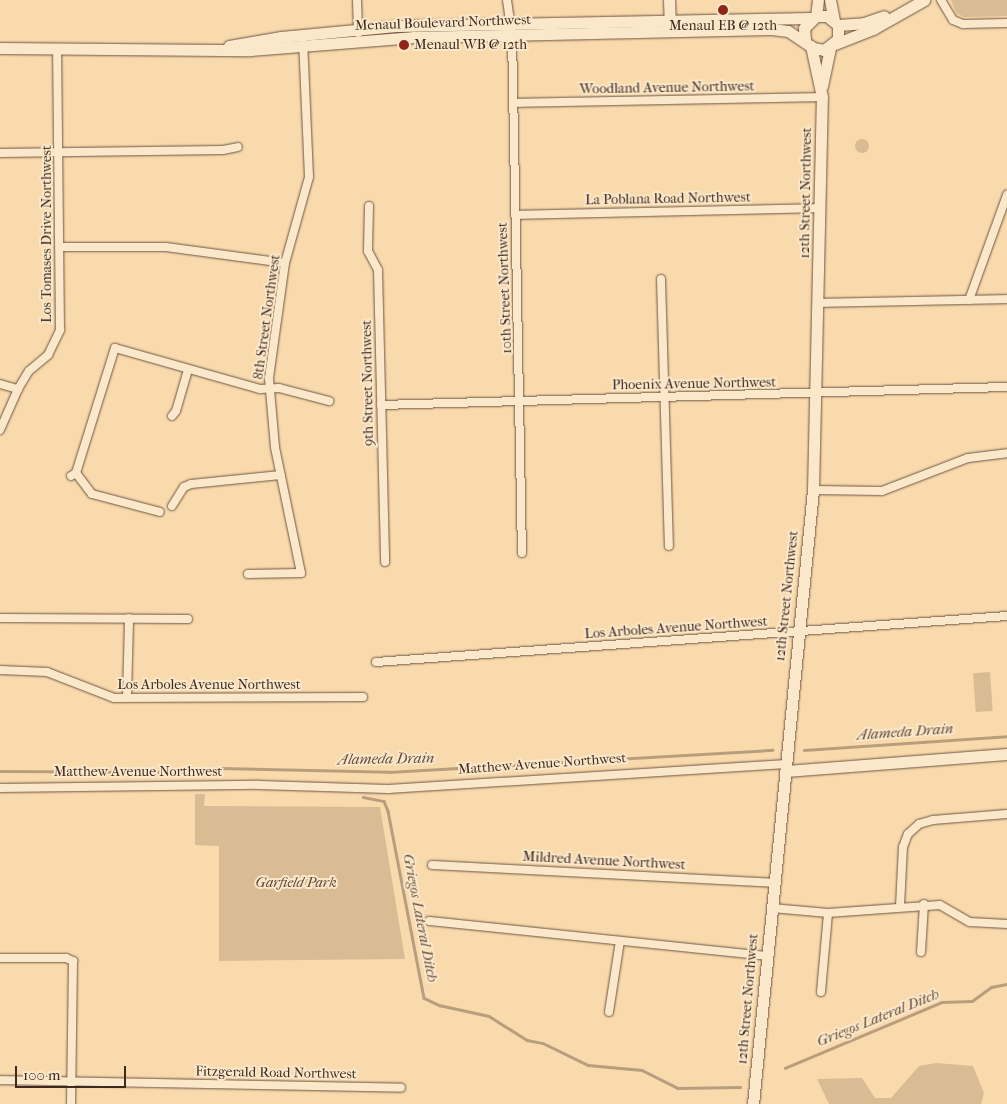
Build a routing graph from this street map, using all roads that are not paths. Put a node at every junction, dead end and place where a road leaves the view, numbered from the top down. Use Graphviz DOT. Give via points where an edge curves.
graph roads {
  1 [pos="357,0"];
  2 [pos="507,0"];
  3 [pos="669,0"];
  4 [pos="818,0"];
  5 [pos="830,0"];
  6 [pos="924,0"];
  7 [pos="941,0"];
  8 [pos="813,17"];
  9 [pos="891,17"];
  10 [pos="508,22"];
  11 [pos="836,23"];
  12 [pos="1007,23"];
  13 [pos="669,24"];
  14 [pos="512,34"];
  15 [pos="358,35"];
  16 [pos="302,40"];
  17 [pos="808,43"];
  18 [pos="832,46"];
  19 [pos="0,48"];
  20 [pos="58,49"];
  21 [pos="821,94"];
  22 [pos="513,103"];
  23 [pos="238,147"];
  24 [pos="59,151"];
  25 [pos="0,153"];
  26 [pos="1007,195"];
  27 [pos="369,206"];
  28 [pos="820,208"];
  29 [pos="515,214"];
  30 [pos="62,247"];
  31 [pos="285,263"];
  32 [pos="661,280"];
  33 [pos="1007,299"];
  34 [pos="969,300"];
  35 [pos="819,303"];
  36 [pos="188,370"];
  37 [pos="0,384"];
  38 [pos="1007,387"];
  39 [pos="18,389"];
  40 [pos="269,389"];
  41 [pos="818,392"];
  42 [pos="665,398"];
  43 [pos="520,400"];
  44 [pos="329,401"];
  45 [pos="381,405"];
  46 [pos="172,416"];
  47 [pos="0,430"];
  48 [pos="1007,453"];
  49 [pos="280,475"];
  50 [pos="813,490"];
  51 [pos="172,506"];
  52 [pos="160,512"];
  53 [pos="669,546"];
  54 [pos="522,553"];
  55 [pos="385,562"];
  56 [pos="248,574"];
  57 [pos="1007,616"];
  58 [pos="0,618"];
  59 [pos="129,618"];
  60 [pos="188,619"];
  61 [pos="799,632"];
  62 [pos="376,662"];
  63 [pos="0,670"];
  64 [pos="127,697"];
  65 [pos="363,697"];
  66 [pos="1007,754"];
  67 [pos="785,767"];
  68 [pos="0,788"];
  69 [pos="1007,814"];
  70 [pos="432,865"];
  71 [pos="774,883"];
  72 [pos="924,904"];
  73 [pos="900,906"];
  74 [pos="772,908"];
  75 [pos="828,913"];
  76 [pos="429,921"];
  77 [pos="1007,924"];
  78 [pos="620,941"];
  79 [pos="921,952"];
  80 [pos="767,956"];
  81 [pos="0,958"];
  82 [pos="821,992"];
  83 [pos="609,1012"];
  84 [pos="0,1080"];
  85 [pos="71,1081"];
  86 [pos="401,1088"];
  87 [pos="71,1104"];
  88 [pos="753,1104"];
  1 -- 15 [label="street"];
  2 -- 10 [label="street, 10th Street Northwest"];
  3 -- 13 [label="main road"];
  4 -- 8 [label="main road"];
  5 -- 11 [label="main road"];
  6 -- 9 [label="main road"];
  7 -- 12 [label="street" via="954,20 963,24"];
  8 -- 11 [label="main road" via="827,16"];
  8 -- 13 [label="main road, Menaul Boulevard Northwest"];
  8 -- 17 [label="main road" via="804,28"];
  9 -- 11 [label="main road" via="882,16 856,25"];
  9 -- 18 [label="main road" via="846,42"];
  10 -- 13 [label="main road, Menaul Boulevard Northwest"];
  10 -- 14 [label="street, 10th Street Northwest"];
  10 -- 15 [label="main road, Menaul Boulevard Northwest"];
  11 -- 18 [label="main road" via="839,34"];
  13 -- 14 [label="main road, Menaul Boulevard Northwest"];
  13 -- 17 [label="main road" via="780,30"];
  14 -- 15 [label="main road, Menaul Boulevard Northwest"];
  14 -- 22 [label="street, 10th Street Northwest"];
  15 -- 16 [label="main road, Menaul Boulevard Northwest"];
  16 -- 20 [label="main road, Menaul Boulevard Northwest" via="250,50"];
  16 -- 31 [label="street, 8th Street Northwest" via="309,177"];
  17 -- 18 [label="main road" via="819,50"];
  17 -- 21 [label="main road, 12th Street Northwest"];
  18 -- 21 [label="main road, 12th Street Northwest"];
  19 -- 20 [label="main road, Menaul Boulevard Northwest"];
  20 -- 24 [label="street, Los Tomases Drive Northwest"];
  21 -- 22 [label="street, Woodland Avenue Northwest"];
  21 -- 28 [label="main road, 12th Street Northwest"];
  22 -- 29 [label="street, 10th Street Northwest"];
  23 -- 24 [label="street" via="223,150"];
  24 -- 25 [label="street"];
  24 -- 30 [label="street, Los Tomases Drive Northwest"];
  26 -- 34 [label="street"];
  27 -- 45 [label="street, 9th Street Northwest" via="368,251 378,270"];
  28 -- 29 [label="street, La Poblana Road Northwest"];
  28 -- 35 [label="main road, 12th Street Northwest"];
  29 -- 43 [label="street, 10th Street Northwest"];
  30 -- 31 [label="street" via="166,247"];
  30 -- 39 [label="street, Los Tomases Drive Northwest" via="60,330 48,355 29,371"];
  31 -- 40 [label="street, 8th Street Northwest"];
  32 -- 42 [label="street"];
  33 -- 34 [label="street"];
  34 -- 35 [label="street"];
  35 -- 41 [label="main road, 12th Street Northwest"];
  36 -- 40 [label="street" via="260,390"];
  36 -- 46 [label="street"];
  36 -- 52 [label="street" via="115,348 73,475 92,494"];
  37 -- 39 [label="street"];
  38 -- 41 [label="street, Phoenix Avenue Northwest"];
  39 -- 47 [label="street, Los Tomases Drive Northwest"];
  40 -- 44 [label="street" via="279,388"];
  40 -- 49 [label="street, 8th Street Northwest"];
  41 -- 42 [label="street, Phoenix Avenue Northwest"];
  41 -- 50 [label="main road, 12th Street Northwest"];
  42 -- 43 [label="street, Phoenix Avenue Northwest"];
  42 -- 53 [label="street"];
  43 -- 45 [label="street, Phoenix Avenue Northwest"];
  43 -- 54 [label="street, 10th Street Northwest"];
  45 -- 55 [label="street, 9th Street Northwest"];
  48 -- 50 [label="street" via="968,458 882,490"];
  49 -- 51 [label="street" via="192,484 184,487"];
  49 -- 56 [label="street, 8th Street Northwest" via="301,573"];
  50 -- 61 [label="main road, 12th Street Northwest"];
  57 -- 61 [label="street, Los Arboles Avenue Northwest"];
  58 -- 59 [label="street"];
  59 -- 60 [label="street"];
  59 -- 64 [label="street"];
  61 -- 62 [label="street, Los Arboles Avenue Northwest"];
  61 -- 67 [label="main road, 12th Street Northwest"];
  63 -- 64 [label="street, Los Arboles Avenue Northwest" via="47,672 99,694"];
  64 -- 65 [label="street, Los Arboles Avenue Northwest"];
  66 -- 67 [label="main road, Matthew Avenue Northwest"];
  67 -- 68 [label="street, Matthew Avenue Northwest" via="388,789 259,785"];
  67 -- 71 [label="main road, 12th Street Northwest"];
  69 -- 73 [label="street" via="919,824 908,834 903,847"];
  70 -- 71 [label="street, Mildred Avenue Northwest"];
  71 -- 74 [label="main road, 12th Street Northwest"];
  72 -- 73 [label="street"];
  72 -- 77 [label="street" via="940,905 982,925"];
  72 -- 79 [label="street"];
  73 -- 75 [label="street"];
  74 -- 75 [label="street"];
  74 -- 80 [label="main road, 12th Street Northwest"];
  75 -- 82 [label="street"];
  76 -- 78 [label="street"];
  78 -- 80 [label="street"];
  78 -- 83 [label="street"];
  80 -- 88 [label="main road, 12th Street Northwest"];
  81 -- 85 [label="street" via="66,958 72,961"];
  84 -- 85 [label="street, Fitzgerald Road Northwest"];
  85 -- 86 [label="street, Fitzgerald Road Northwest"];
  85 -- 87 [label="street"];
}
